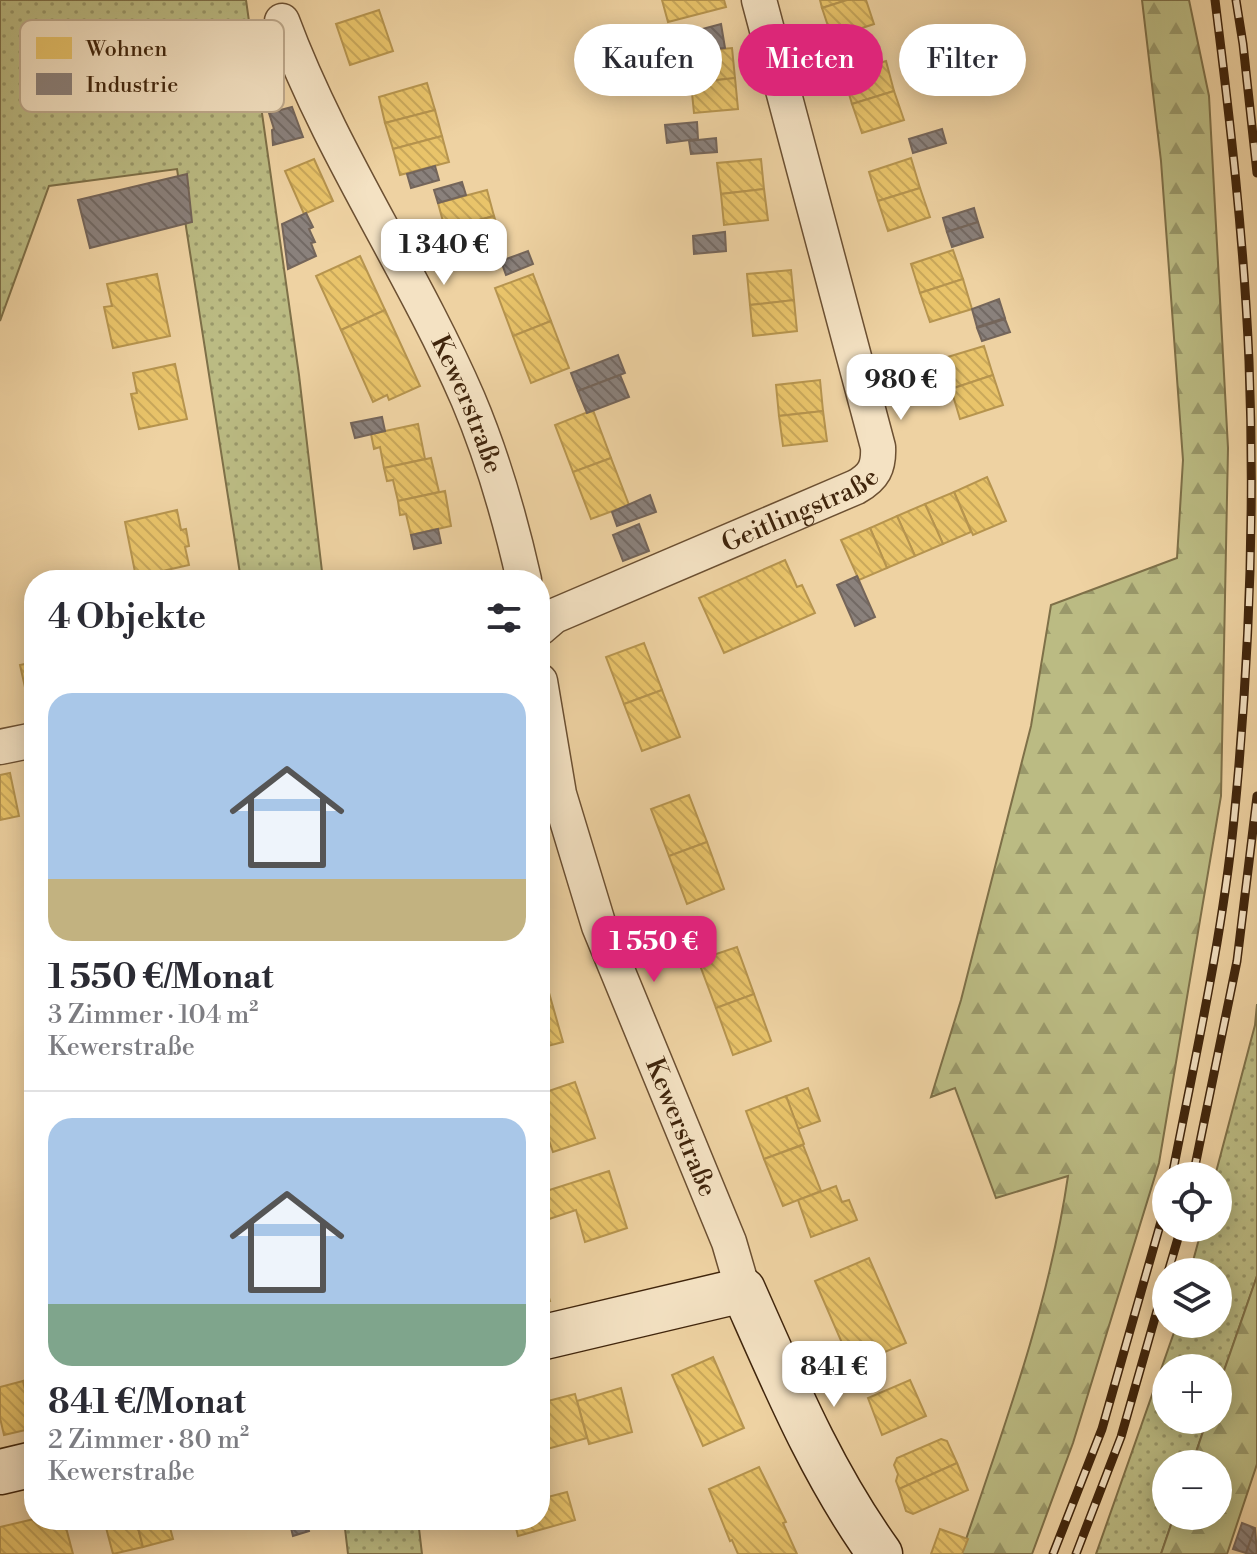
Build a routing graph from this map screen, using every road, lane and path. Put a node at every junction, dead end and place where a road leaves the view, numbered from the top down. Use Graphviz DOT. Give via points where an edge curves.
graph roads {
  1 [pos="759,0"];
  2 [pos="284,26"];
  3 [pos="521,570"];
  4 [pos="550,619"];
  5 [pos="550,740"];
  6 [pos="24,742"];
  7 [pos="0,747"];
  8 [pos="743,1290"];
  9 [pos="550,1336"];
  10 [pos="24,1466"];
  11 [pos="0,1472"];
  12 [pos="880,1554"];
  1 -- 4 [label="street, Geitlingstraße" via="879,462 866,482"];
  2 -- 3 [label="street, Kewerstraße" via="330,130 467,397 500,486"];
  5 -- 8 [label="street, Kewerstraße" via="559,794 599,926 729,1242"];
  6 -- 7 [label="street"];
  8 -- 9 [label="street"];
  8 -- 12 [label="street, Kewerstraße" via="836,1490"];
  10 -- 11 [label="street"];
}
